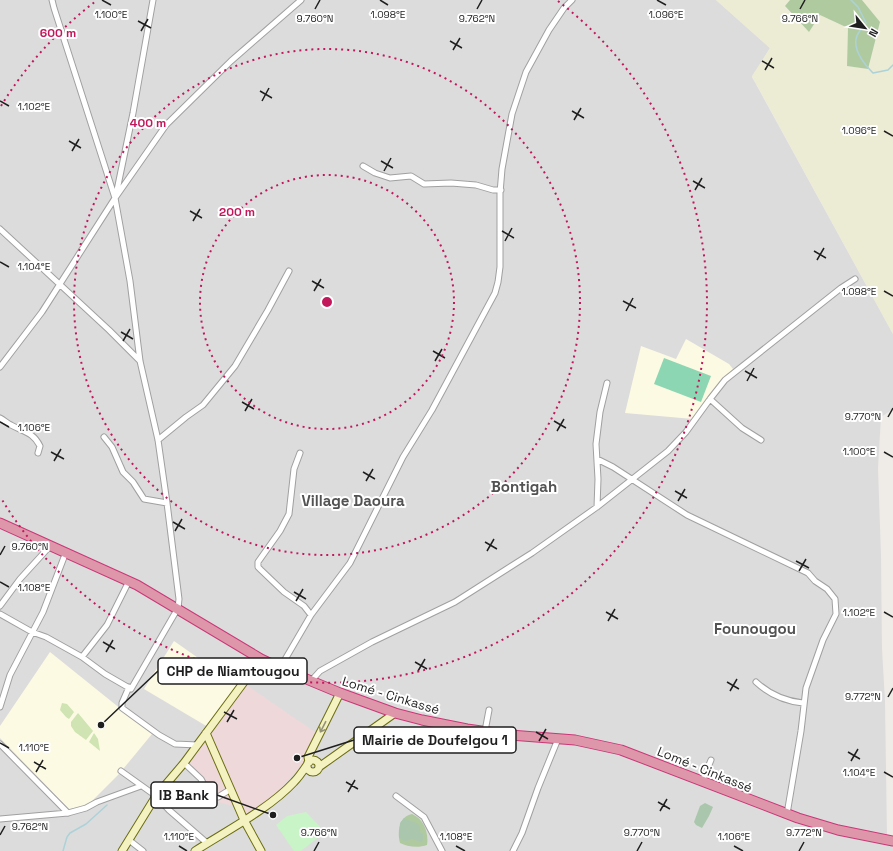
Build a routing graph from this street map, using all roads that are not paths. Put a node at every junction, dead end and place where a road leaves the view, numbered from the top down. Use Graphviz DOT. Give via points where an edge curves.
graph roads {
  1 [pos="52,0"];
  2 [pos="153,0"];
  3 [pos="301,0"];
  4 [pos="572,0"];
  5 [pos="363,166"];
  6 [pos="500,190"];
  7 [pos="115,198"];
  8 [pos="0,229"];
  9 [pos="289,271"];
  10 [pos="855,279"];
  11 [pos="60,283"];
  12 [pos="140,360"];
  13 [pos="0,368"];
  14 [pos="607,383"];
  15 [pos="710,399"];
  16 [pos="0,418"];
  17 [pos="104,437"];
  18 [pos="158,440"];
  19 [pos="761,440"];
  20 [pos="300,453"];
  21 [pos="38,454"];
  22 [pos="597,459"];
  23 [pos="631,479"];
  24 [pos="167,503"];
  25 [pos="597,507"];
  26 [pos="0,523"];
  27 [pos="51,545"];
  28 [pos="66,552"];
  29 [pos="129,581"];
  30 [pos="0,606"];
  31 [pos="178,608"];
  32 [pos="0,614"];
  33 [pos="311,615"];
  34 [pos="32,632"];
  35 [pos="82,657"];
  36 [pos="261,658"];
  37 [pos="280,668"];
  38 [pos="311,681"];
  39 [pos="756,682"];
  40 [pos="129,687"];
  41 [pos="340,693"];
  42 [pos="803,703"];
  43 [pos="0,707"];
  44 [pos="489,710"];
  45 [pos="395,713"];
  46 [pos="485,731"];
  47 [pos="206,733"];
  48 [pos="558,739"];
  49 [pos="0,744"];
  50 [pos="198,745"];
  51 [pos="711,760"];
  52 [pos="184,763"];
  53 [pos="308,764"];
  54 [pos="319,767"];
  55 [pos="122,771"];
  56 [pos="312,772"];
  57 [pos="294,782"];
  58 [pos="702,782"];
  59 [pos="141,786"];
  60 [pos="231,789"];
  61 [pos="156,796"];
  62 [pos="396,796"];
  63 [pos="68,812"];
  64 [pos="788,814"];
  65 [pos="0,819"];
  66 [pos="244,820"];
  67 [pos="129,840"];
  68 [pos="893,840"];
  69 [pos="207,843"];
  70 [pos="122,851"];
  71 [pos="143,851"];
  72 [pos="195,851"];
  73 [pos="261,851"];
  74 [pos="442,851"];
  75 [pos="513,851"];
  1 -- 7 [label="street"];
  2 -- 7 [label="street"];
  3 -- 7 [label="street" via="231,61 166,125"];
  4 -- 6 [label="street" via="550,30 522,82 512,114"];
  5 -- 6 [label="street" via="390,178 411,176 424,184 451,183"];
  6 -- 33 [label="street" via="500,266 495,293 432,410 402,456 350,563"];
  7 -- 11 [label="street"];
  7 -- 12 [label="street" via="130,281"];
  8 -- 11 [label="street"];
  9 -- 18 [label="street" via="235,366 203,406"];
  10 -- 15 [label="street" via="740,367 725,380"];
  11 -- 12 [label="street"];
  11 -- 13 [label="street" via="42,312"];
  12 -- 18 [label="street"];
  14 -- 22 [label="street" via="597,430"];
  15 -- 19 [label="street" via="742,428"];
  15 -- 23 [label="street" via="686,432 668,451"];
  16 -- 21 [label="street" via="36,438 40,446"];
  17 -- 24 [label="street" via="112,447 123,472 144,499"];
  18 -- 24 [label="street"];
  20 -- 33 [label="street" via="294,469 289,514 258,562 258,567"];
  22 -- 23 [label="street"];
  22 -- 25 [label="street"];
  23 -- 25 [label="street"];
  23 -- 42 [label="street" via="687,515 808,573 835,599 836,614 823,640"];
  24 -- 31 [label="street"];
  25 -- 38 [label="street" via="538,549 455,602 365,646 320,671"];
  26 -- 27 [label="highway, Lomé - Cinkassé"];
  27 -- 28 [label="highway, Lomé - Cinkassé"];
  27 -- 30 [label="street" via="20,578"];
  28 -- 29 [label="highway, Lomé - Cinkassé"];
  28 -- 34 [label="street" via="43,612"];
  29 -- 31 [label="highway, Lomé - Cinkassé"];
  29 -- 35 [label="street" via="107,626"];
  31 -- 36 [label="highway, Lomé - Cinkassé"];
  31 -- 40 [label="street" via="131,689"];
  32 -- 34 [label="street"];
  33 -- 37 [label="street"];
  34 -- 35 [label="street" via="46,636"];
  34 -- 43 [label="street" via="10,675"];
  35 -- 40 [label="street"];
  36 -- 37 [label="highway, Lomé - Cinkassé"];
  36 -- 47 [label="main road"];
  37 -- 38 [label="highway, Lomé - Cinkassé"];
  38 -- 41 [label="highway, Lomé - Cinkassé"];
  39 -- 42 [label="street" via="778,697"];
  40 -- 50 [label="street" via="122,708 175,744"];
  41 -- 45 [label="highway, Lomé - Cinkassé"];
  41 -- 53 [label="main road, one-way" via="308,757"];
  42 -- 64 [label="street"];
  44 -- 46 [label="street"];
  45 -- 46 [label="highway, Lomé - Cinkassé"];
  45 -- 54 [label="main road"];
  46 -- 48 [label="highway, Lomé - Cinkassé"];
  47 -- 50 [label="main road"];
  47 -- 60 [label="main road"];
  48 -- 58 [label="highway, Lomé - Cinkassé" via="621,750"];
  48 -- 75 [label="street"];
  49 -- 63 [label="street"];
  50 -- 52 [label="main road"];
  51 -- 58 [label="street"];
  52 -- 60 [label="street" via="201,779 210,796 218,797"];
  52 -- 61 [label="main road"];
  53 -- 54 [label="main road" via="316,761"];
  53 -- 56 [label="main road" via="308,770"];
  53 -- 57 [label="main road"];
  54 -- 56 [label="main road" via="317,771"];
  55 -- 59 [label="street"];
  56 -- 57 [label="main road"];
  57 -- 66 [label="main road" via="279,796"];
  58 -- 64 [label="highway, Lomé - Cinkassé"];
  59 -- 61 [label="street"];
  59 -- 63 [label="street" via="86,808"];
  60 -- 66 [label="main road"];
  61 -- 67 [label="main road"];
  61 -- 69 [label="street"];
  62 -- 74 [label="street" via="424,817"];
  63 -- 65 [label="street"];
  64 -- 68 [label="highway, Lomé - Cinkassé" via="838,830"];
  66 -- 69 [label="main road"];
  66 -- 73 [label="main road"];
  67 -- 70 [label="main road"];
  67 -- 71 [label="street"];
  69 -- 72 [label="main road"];
}
